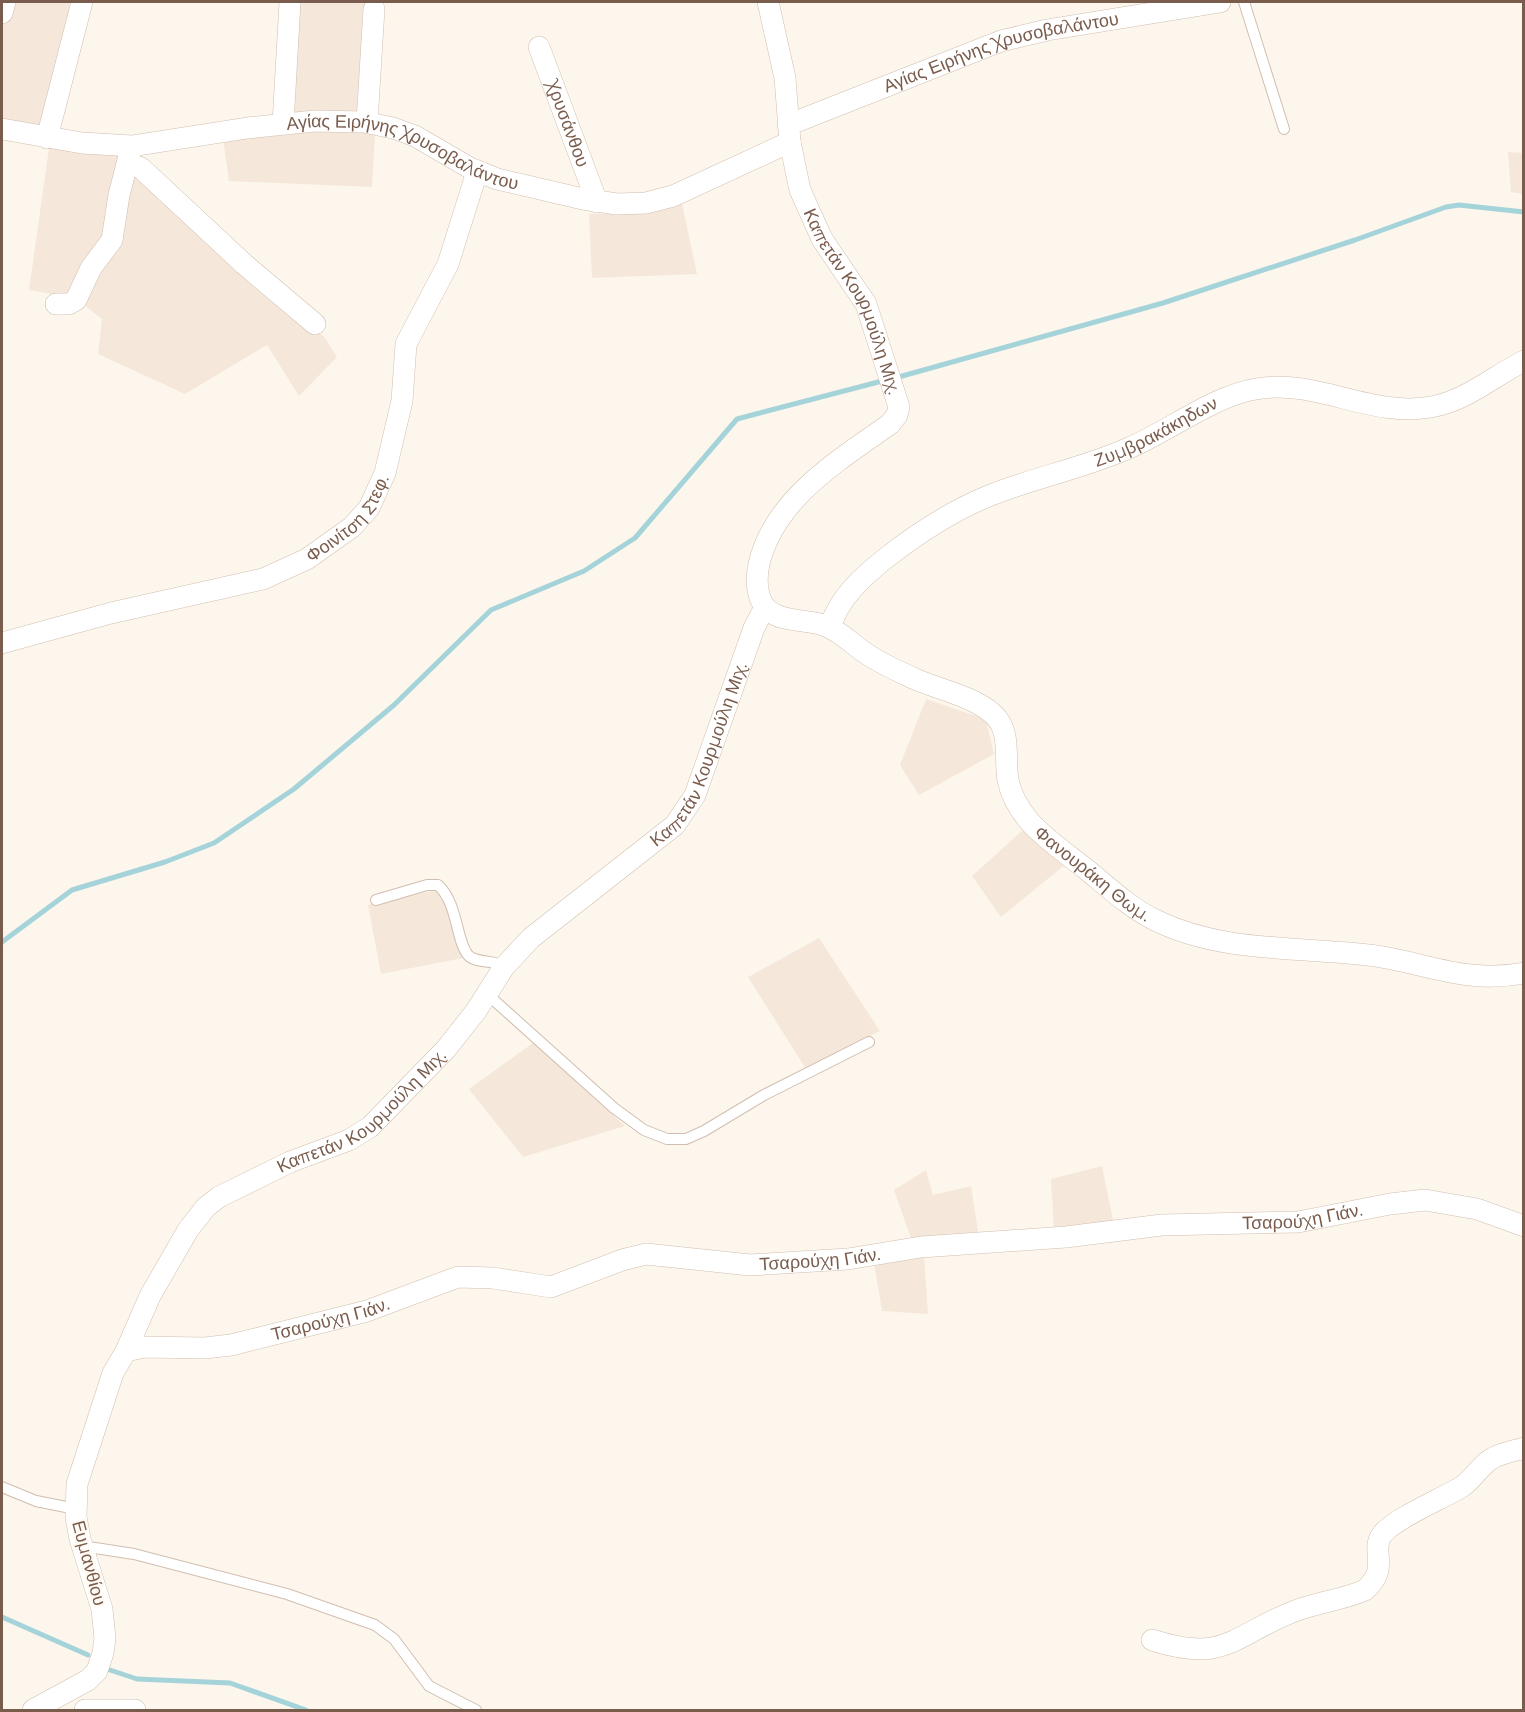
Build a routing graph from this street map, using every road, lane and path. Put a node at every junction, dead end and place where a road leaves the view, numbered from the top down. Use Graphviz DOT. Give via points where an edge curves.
graph roads {
  1 [pos="82,2"];
  2 [pos="290,2"];
  3 [pos="768,2"];
  4 [pos="1220,2"];
  5 [pos="1244,2"];
  6 [pos="374,9"];
  7 [pos="539,47"];
  8 [pos="367,122"];
  9 [pos="283,124"];
  10 [pos="2,129"];
  11 [pos="1284,129"];
  12 [pos="789,133"];
  13 [pos="47,138"];
  14 [pos="130,154"];
  15 [pos="477,172"];
  16 [pos="597,202"];
  17 [pos="56,304"];
  18 [pos="315,324"];
  19 [pos="1524,361"];
  20 [pos="765,607"];
  21 [pos="830,627"];
  22 [pos="2,643"];
  23 [pos="376,900"];
  24 [pos="504,967"];
  25 [pos="1524,973"];
  26 [pos="487,994"];
  27 [pos="869,1042"];
  28 [pos="1524,1226"];
  29 [pos="126,1351"];
  30 [pos="1524,1448"];
  31 [pos="2,1487"];
  32 [pos="76,1509"];
  33 [pos="81,1546"];
  34 [pos="1152,1640"];
  35 [pos="33,1710"];
  36 [pos="85,1710"];
  37 [pos="135,1710"];
  38 [pos="476,1710"];
  1 -- 13 [label="street"];
  2 -- 9 [label="street"];
  3 -- 12 [label="street, Καπετάν Κουρμούλη Μιχ." via="785,78"];
  4 -- 12 [label="street, Αγίας Ειρήνης Χρυσοβαλάντου" via="1001,40"];
  5 -- 11 [label="lane"];
  6 -- 8 [label="street"];
  7 -- 16 [label="street, Χρυσάνθου"];
  8 -- 9 [label="street, Αγίας Ειρήνης Χρυσοβαλάντου"];
  8 -- 15 [label="street, Αγίας Ειρήνης Χρυσοβαλάντου" via="415,136"];
  9 -- 14 [label="street, Αγίας Ειρήνης Χρυσοβαλάντου" via="219,131"];
  10 -- 13 [label="street, Αγίας Ειρήνης Χρυσοβαλάντου"];
  12 -- 16 [label="street, Αγίας Ειρήνης Χρυσοβαλάντου" via="664,199 637,204"];
  12 -- 20 [label="street, Καπετάν Κουρμούλη Μιχ." via="800,190 826,248 862,298 898,409 893,421 828,468 799,495 775,525 764,546 758,574 758,590"];
  13 -- 14 [label="street, Αγίας Ειρήνης Χρυσοβαλάντου"];
  14 -- 17 [label="street" via="112,240 91,268 75,300"];
  14 -- 18 [label="street" via="236,257"];
  15 -- 16 [label="street, Αγίας Ειρήνης Χρυσοβαλάντου"];
  15 -- 22 [label="street, Φοινίτση Στεφ." via="448,264 409,337 392,451 376,496 358,521 307,559 263,579 111,613"];
  19 -- 21 [label="street, Ζυμβρακάκηδων" via="1461,398 1421,409 1374,405 1281,387 1242,392 1130,448 996,493 947,517 868,572 841,603"];
  20 -- 21 [label="street, Φανουράκη Θωμ." via="783,617"];
  20 -- 24 [label="street, Καπετάν Κουρμούλη Μιχ." via="694,795 681,817 655,842 531,938"];
  21 -- 25 [label="street, Φανουράκη Θωμ." via="872,658 972,701 994,715 1005,736 1011,790 1023,813 1039,831 1109,888 1156,921 1236,944 1373,956 1473,977"];
  23 -- 24 [label="lane" via="438,885 457,921 467,953"];
  24 -- 26 [label="street, Καπετάν Κουρμούλη Μιχ."];
  26 -- 27 [label="lane" via="614,1108 644,1130 667,1138 686,1139 704,1131 764,1095"];
  26 -- 29 [label="street, Καπετάν Κουρμούλη Μιχ." via="446,1049 370,1127 350,1140 290,1162 206,1207 155,1288"];
  28 -- 29 [label="street, Τσαρούχη Γιάν." via="1477,1209 1425,1200 1298,1222 1162,1225 1075,1237 921,1247 848,1259 750,1265 646,1254 551,1287 458,1277 367,1311 231,1345 136,1347"];
  29 -- 32 [label="street, Ευμανθίου" via="113,1373 87,1446 77,1484"];
  30 -- 34 [label="street" via="1492,1458 1470,1481 1381,1536 1379,1571 1365,1590 1292,1612 1220,1648 1189,1648"];
  31 -- 32 [label="lane" via="36,1501"];
  32 -- 33 [label="street, Ευμανθίου"];
  33 -- 35 [label="street, Ευμανθίου" via="102,1609 103,1653 97,1671 88,1680"];
  33 -- 38 [label="lane" via="134,1554 287,1594 375,1625 394,1640 429,1686"];
  36 -- 37 [label="street"];
}
